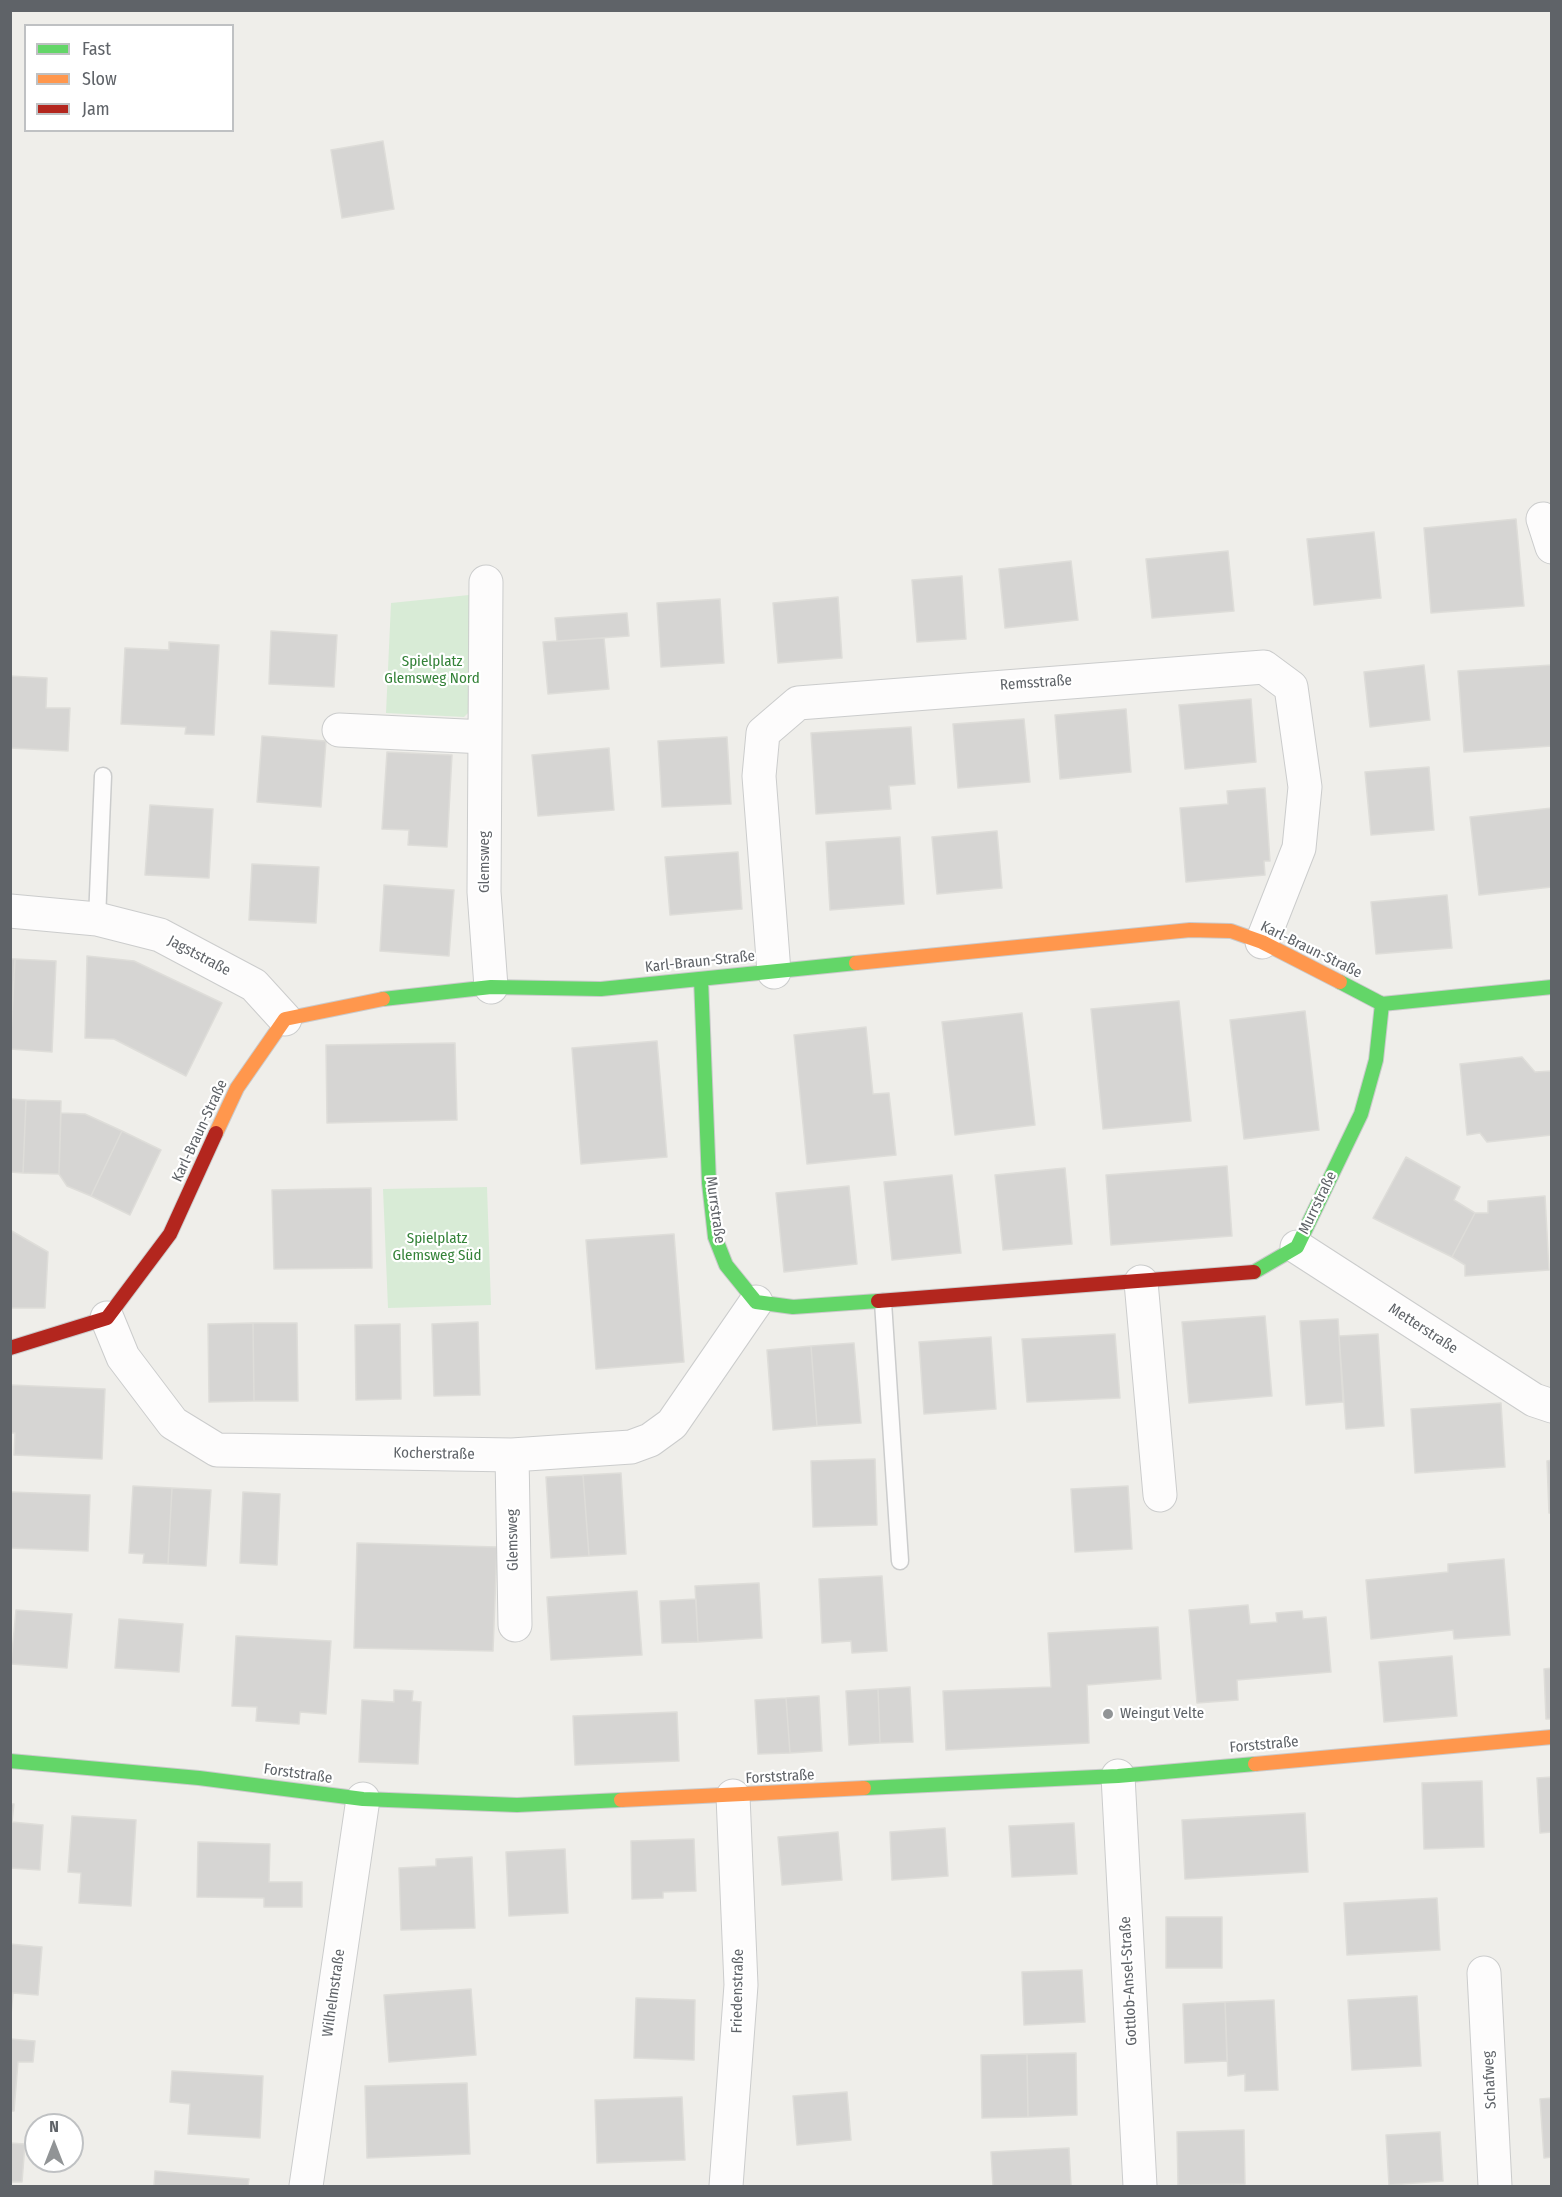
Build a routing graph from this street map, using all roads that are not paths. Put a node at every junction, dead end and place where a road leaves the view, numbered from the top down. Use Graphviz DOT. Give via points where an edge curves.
graph roads {
  1 [pos="486,582"];
  2 [pos="339,730"];
  3 [pos="485,737"];
  4 [pos="103,776"];
  5 [pos="10,910"];
  6 [pos="97,919"];
  7 [pos="1262,942"];
  8 [pos="774,972"];
  9 [pos="701,979"];
  10 [pos="491,987"];
  11 [pos="1551,987"];
  12 [pos="1382,1004"];
  13 [pos="285,1019"];
  14 [pos="1297,1248"];
  15 [pos="1141,1282"];
  16 [pos="756,1302"];
  17 [pos="883,1302"];
  18 [pos="107,1318"];
  19 [pos="10,1348"];
  20 [pos="1551,1406"];
  21 [pos="512,1455"];
  22 [pos="1160,1495"];
  23 [pos="900,1561"];
  24 [pos="515,1625"];
  25 [pos="1551,1737"];
  26 [pos="10,1761"];
  27 [pos="1118,1776"];
  28 [pos="733,1796"];
  29 [pos="363,1799"];
  30 [pos="1484,1973"];
  31 [pos="306,2187"];
  32 [pos="726,2187"];
  33 [pos="1140,2187"];
  34 [pos="1495,2187"];
  1 -- 3 [label="street, Glemsweg"];
  2 -- 3 [label="street"];
  3 -- 10 [label="street, Glemsweg" via="484,892"];
  4 -- 6 [label="lane"];
  5 -- 6 [label="street, Jagststraße"];
  6 -- 13 [label="street, Jagststraße" via="160,935 254,985"];
  7 -- 8 [label="street, Karl-Braun-Straße" via="1231,931 1190,930"];
  7 -- 8 [label="street, Remsstraße" via="1299,848 1305,787 1291,687 1264,667 798,703 763,732 759,776"];
  7 -- 12 [label="street, Karl-Braun-Straße"];
  8 -- 9 [label="street, Karl-Braun-Straße"];
  9 -- 10 [label="street, Karl-Braun-Straße" via="602,989"];
  9 -- 16 [label="street, Murrstraße" via="709,1184 716,1237 726,1265"];
  10 -- 13 [label="street, Karl-Braun-Straße" via="364,1001"];
  11 -- 12 [label="street"];
  12 -- 14 [label="street, Murrstraße" via="1376,1060 1361,1114"];
  13 -- 18 [label="street, Karl-Braun-Straße" via="237,1088 170,1234"];
  14 -- 15 [label="street, Murrstraße" via="1254,1272"];
  14 -- 20 [label="street, Metterstraße" via="1534,1400"];
  15 -- 17 [label="street, Murrstraße"];
  15 -- 22 [label="street"];
  16 -- 17 [label="street, Murrstraße" via="793,1307"];
  16 -- 21 [label="street, Kocherstraße" via="672,1424 650,1440 631,1447"];
  17 -- 23 [label="lane"];
  18 -- 19 [label="street"];
  18 -- 21 [label="street, Kocherstraße" via="123,1357 173,1423 217,1450"];
  21 -- 24 [label="street, Glemsweg"];
  25 -- 27 [label="street, Forststraße"];
  26 -- 29 [label="street, Forststraße" via="199,1778"];
  27 -- 28 [label="street, Forststraße"];
  27 -- 33 [label="street, Gottlob-Ansel-Straße"];
  28 -- 29 [label="street, Forststraße" via="517,1805"];
  28 -- 32 [label="street, Friedenstraße" via="741,1985"];
  29 -- 31 [label="street, Wilhelmstraße"];
  30 -- 34 [label="street, Schafweg"];
}
